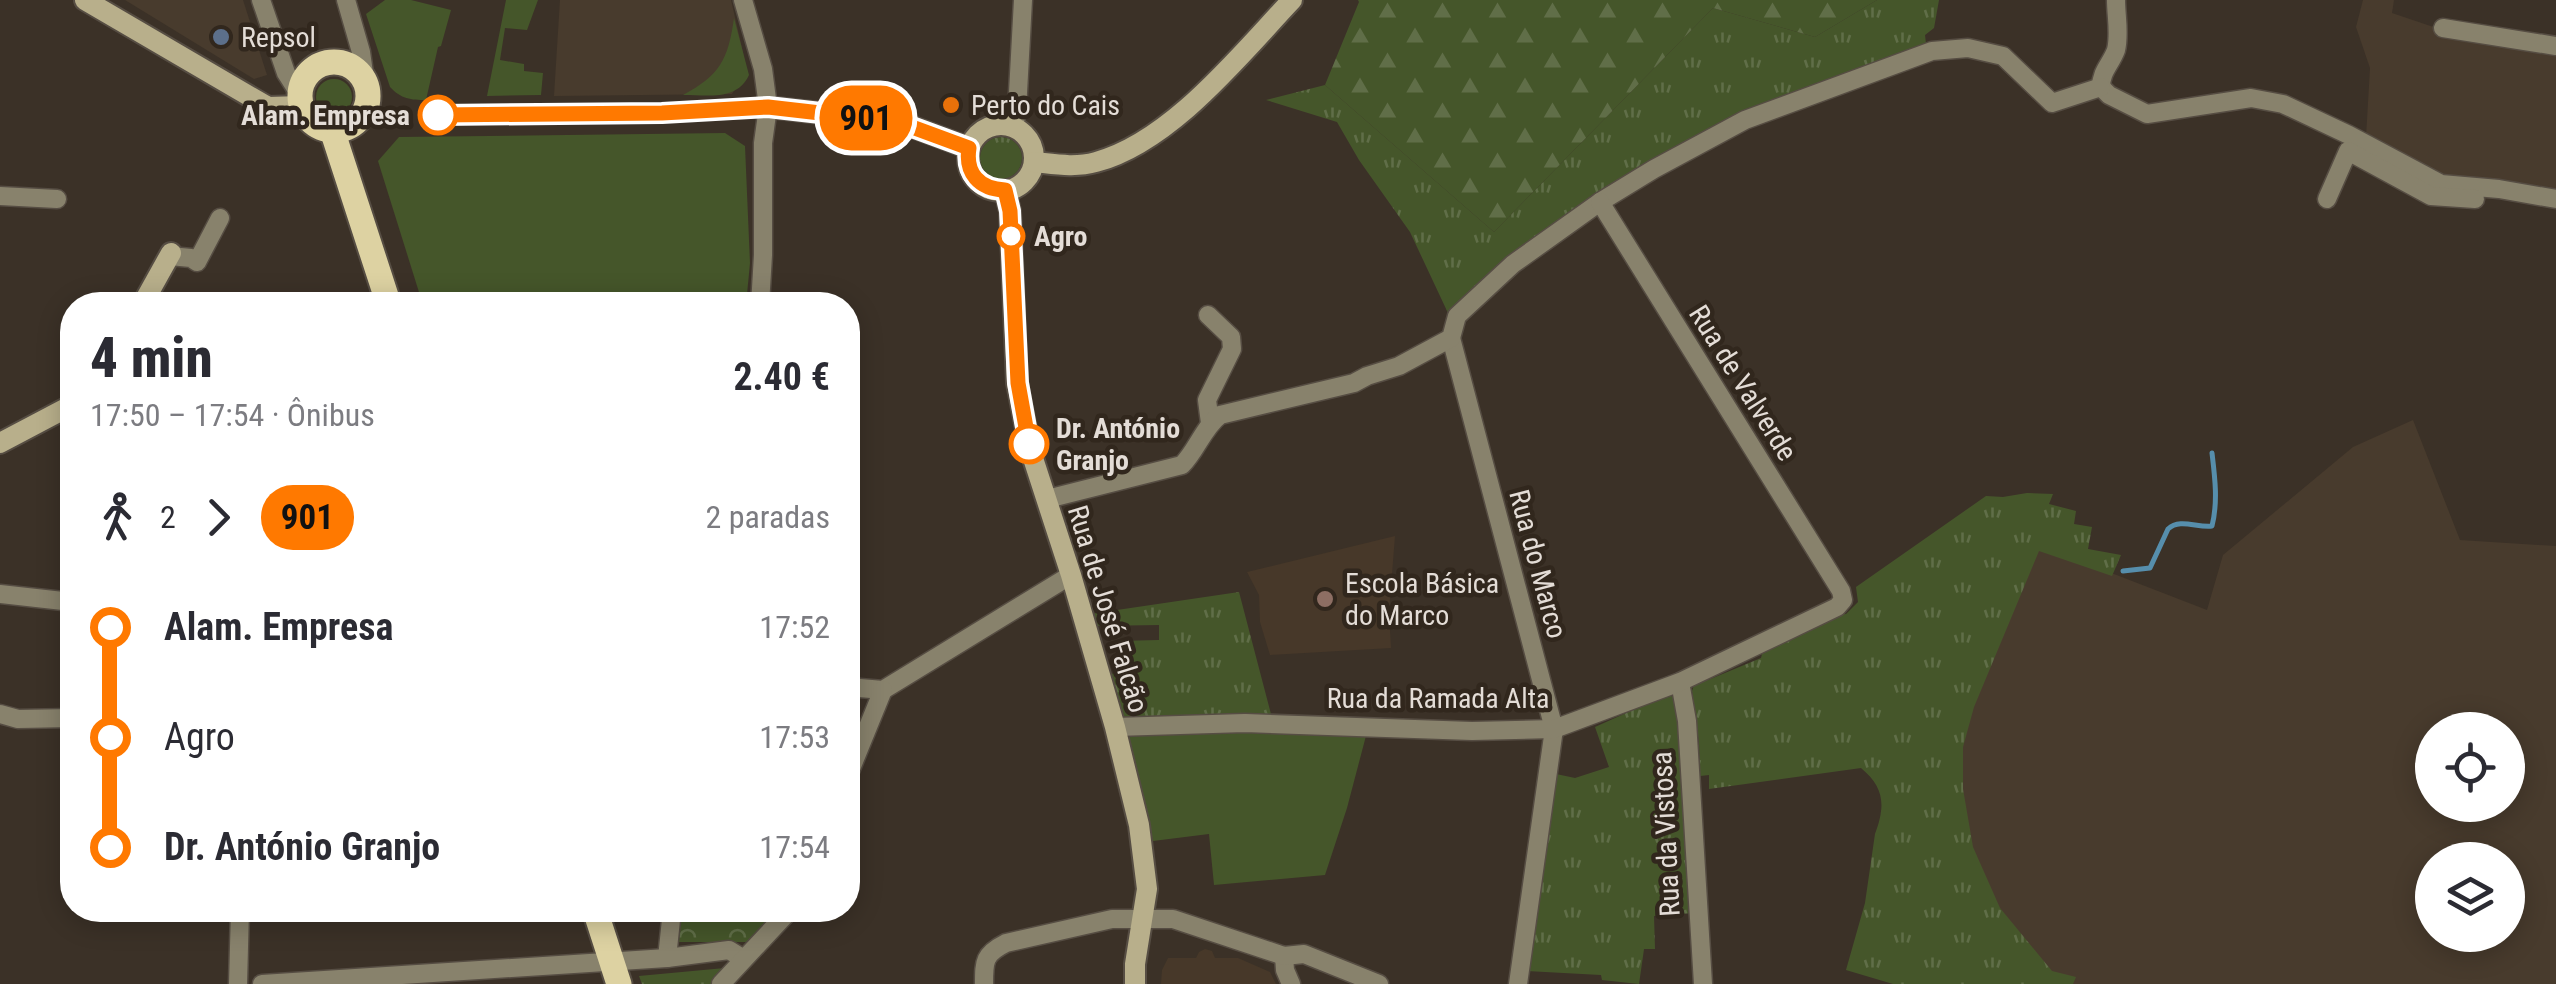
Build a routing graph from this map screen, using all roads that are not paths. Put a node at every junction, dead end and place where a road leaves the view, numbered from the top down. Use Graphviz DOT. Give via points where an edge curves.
graph roads {
  1 [pos="85,0"];
  2 [pos="261,0"];
  3 [pos="346,0"];
  4 [pos="743,0"];
  5 [pos="1024,0"];
  6 [pos="1292,0"];
  7 [pos="2116,0"];
  8 [pos="2443,28"];
  9 [pos="2556,46"];
  10 [pos="365,80"];
  11 [pos="2101,87"];
  12 [pos="300,101"];
  13 [pos="768,107"];
  14 [pos="1014,127"];
  15 [pos="332,130"];
  16 [pos="969,148"];
  17 [pos="1034,162"];
  18 [pos="1005,190"];
  19 [pos="2499,190"];
  20 [pos="0,196"];
  21 [pos="57,199"];
  22 [pos="2326,199"];
  23 [pos="2556,199"];
  24 [pos="1600,202"];
  25 [pos="220,218"];
  26 [pos="170,255"];
  27 [pos="149,292"];
  28 [pos="385,292"];
  29 [pos="761,292"];
  30 [pos="1208,316"];
  31 [pos="1451,338"];
  32 [pos="60,411"];
  33 [pos="1210,422"];
  34 [pos="0,443"];
  35 [pos="1047,499"];
  36 [pos="1071,575"];
  37 [pos="1841,591"];
  38 [pos="0,594"];
  39 [pos="60,601"];
  40 [pos="1680,682"];
  41 [pos="860,688"];
  42 [pos="880,690"];
  43 [pos="0,714"];
  44 [pos="60,718"];
  45 [pos="1116,727"];
  46 [pos="1554,729"];
  47 [pos="860,744"];
  48 [pos="1144,918"];
  49 [pos="240,922"];
  50 [pos="599,922"];
  51 [pos="671,922"];
  52 [pos="778,922"];
  53 [pos="1284,956"];
  54 [pos="667,958"];
  55 [pos="742,958"];
  56 [pos="615,972"];
  57 [pos="238,984"];
  58 [pos="262,984"];
  59 [pos="720,984"];
  60 [pos="984,984"];
  61 [pos="1135,984"];
  62 [pos="1291,984"];
  63 [pos="1379,984"];
  64 [pos="1518,984"];
  65 [pos="1703,984"];
  1 -- 12 [label="street" via="268,108"];
  2 -- 12 [label="street"];
  3 -- 10 [label="street"];
  4 -- 13 [label="street"];
  5 -- 14 [label="street"];
  6 -- 17 [label="street" via="1213,84 1142,140 1076,166"];
  7 -- 11 [label="street" via="2118,37"];
  8 -- 9 [label="street"];
  10 -- 12 [label="main road" via="351,66 330,62 306,76"];
  10 -- 15 [label="main road" via="368,101 360,120"];
  11 -- 19 [label="street" via="2147,114 2251,98 2282,104 2441,184"];
  11 -- 24 [label="street" via="2052,103 2003,56 1968,48 1932,51 1745,120"];
  12 -- 15 [label="main road" via="313,123"];
  13 -- 16 [label="street" via="912,127"];
  13 -- 29 [label="street"];
  14 -- 16 [label="street" via="982,130"];
  14 -- 17 [label="street" via="1030,142"];
  15 -- 28 [label="main road"];
  16 -- 18 [label="street" via="975,179"];
  17 -- 18 [label="street" via="1024,181"];
  18 -- 35 [label="street, Rua de José Falcão" via="1018,383"];
  19 -- 22 [label="street" via="2491,201 2431,196 2348,151"];
  19 -- 23 [label="street"];
  20 -- 21 [label="street"];
  24 -- 31 [label="street" via="1513,264 1457,316"];
  24 -- 37 [label="street, Rua de Valverde"];
  25 -- 26 [label="street" via="197,262"];
  26 -- 27 [label="street"];
  30 -- 33 [label="street" via="1232,337 1207,400"];
  31 -- 33 [label="street" via="1354,383"];
  31 -- 46 [label="street, Rua do Marco"];
  32 -- 34 [label="street"];
  33 -- 35 [label="street" via="1182,466"];
  35 -- 36 [label="street, Rua de José Falcão"];
  36 -- 42 [label="street"];
  36 -- 45 [label="street, Rua de José Falcão"];
  37 -- 40 [label="street, Rua da Ramada Alta" via="1837,606"];
  38 -- 39 [label="street"];
  40 -- 46 [label="street, Rua da Ramada Alta"];
  40 -- 65 [label="street, Rua da Vistosa"];
  41 -- 42 [label="street"];
  42 -- 47 [label="street"];
  43 -- 44 [label="street"];
  45 -- 46 [label="street, Rua da Ramada Alta"];
  45 -- 48 [label="street, Rua de José Falcão" via="1139,826"];
  46 -- 64 [label="street, Rua do Marco"];
  48 -- 53 [label="street" via="1173,918"];
  48 -- 60 [label="street" via="1006,942 984,963"];
  48 -- 61 [label="street, Rua de José Falcão"];
  49 -- 57 [label="street"];
  50 -- 56 [label="main road"];
  51 -- 54 [label="street"];
  52 -- 55 [label="street"];
  53 -- 62 [label="street"];
  53 -- 63 [label="street" via="1304,954"];
  54 -- 55 [label="street" via="729,950"];
  54 -- 56 [label="street"];
  55 -- 59 [label="street"];
  56 -- 58 [label="street"];
}
